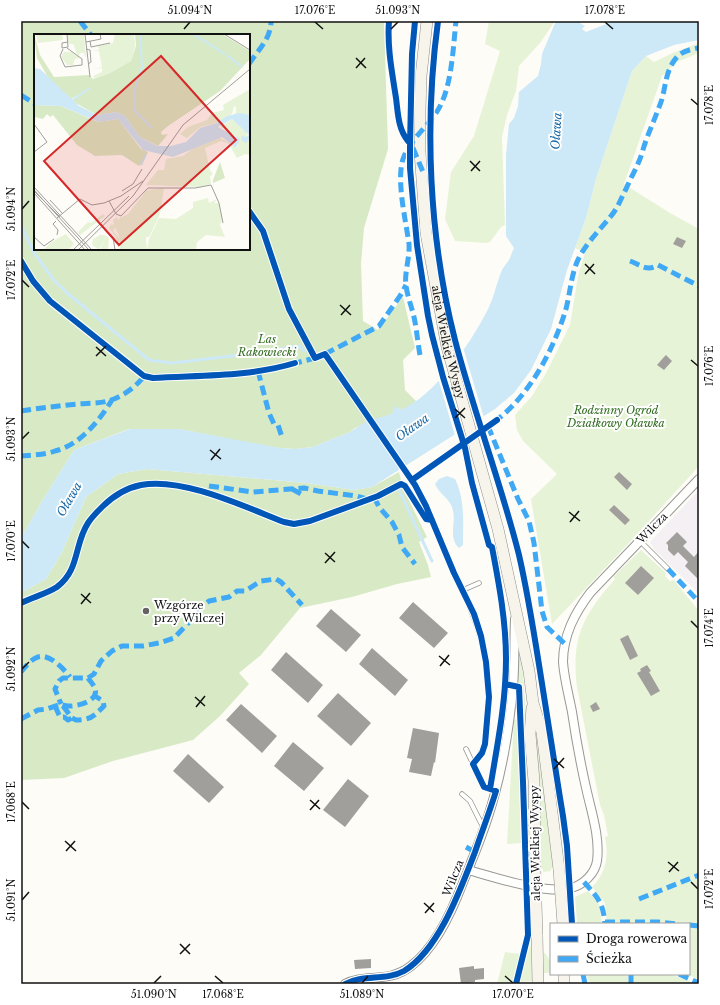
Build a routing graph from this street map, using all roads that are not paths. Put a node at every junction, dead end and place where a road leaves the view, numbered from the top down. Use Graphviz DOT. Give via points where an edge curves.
graph roads {
  1 [pos="427,21"];
  2 [pos="699,479"];
  3 [pos="640,541"];
  4 [pos="668,569"];
  5 [pos="454,573"];
  6 [pos="479,582"];
  7 [pos="463,590"];
  8 [pos="515,609"];
  9 [pos="533,703"];
  10 [pos="466,749"];
  11 [pos="473,764"];
  12 [pos="496,791"];
  13 [pos="462,794"];
  14 [pos="485,826"];
  15 [pos="468,870"];
  16 [pos="563,923"];
  17 [pos="345,984"];
  18 [pos="538,984"];
  1 -- 8 [label="main road, aleja Wielkiej Wyspy" via="422,76 420,152 426,233 446,347 498,529"];
  2 -- 3 [label="street, Wilcza"];
  3 -- 4 [label="lane"];
  3 -- 15 [label="street, Wilcza" via="590,593 570,624 565,644 563,661 596,836 597,862 594,870 578,886 558,890"];
  5 -- 7 [label="lane"];
  6 -- 7 [label="lane"];
  7 -- 11 [label="lane" via="481,636 489,697 486,744"];
  8 -- 9 [label="main road, aleja Wielkiej Wyspy" via="529,671"];
  8 -- 12 [label="street, Wilcza" via="513,685"];
  9 -- 16 [label="main road, aleja Wielkiej Wyspy, bridge" via="542,732"];
  9 -- 18 [label="main road, aleja Wielkiej Wyspy, bridge" via="530,734 534,781"];
  10 -- 11 [label="lane"];
  11 -- 12 [label="lane" via="484,787"];
  12 -- 14 [label="street, Wilcza"];
  13 -- 14 [label="lane" via="470,801"];
  14 -- 15 [label="street, Wilcza"];
  15 -- 17 [label="street, Wilcza" via="437,936 413,964 392,976 355,980"];
}
